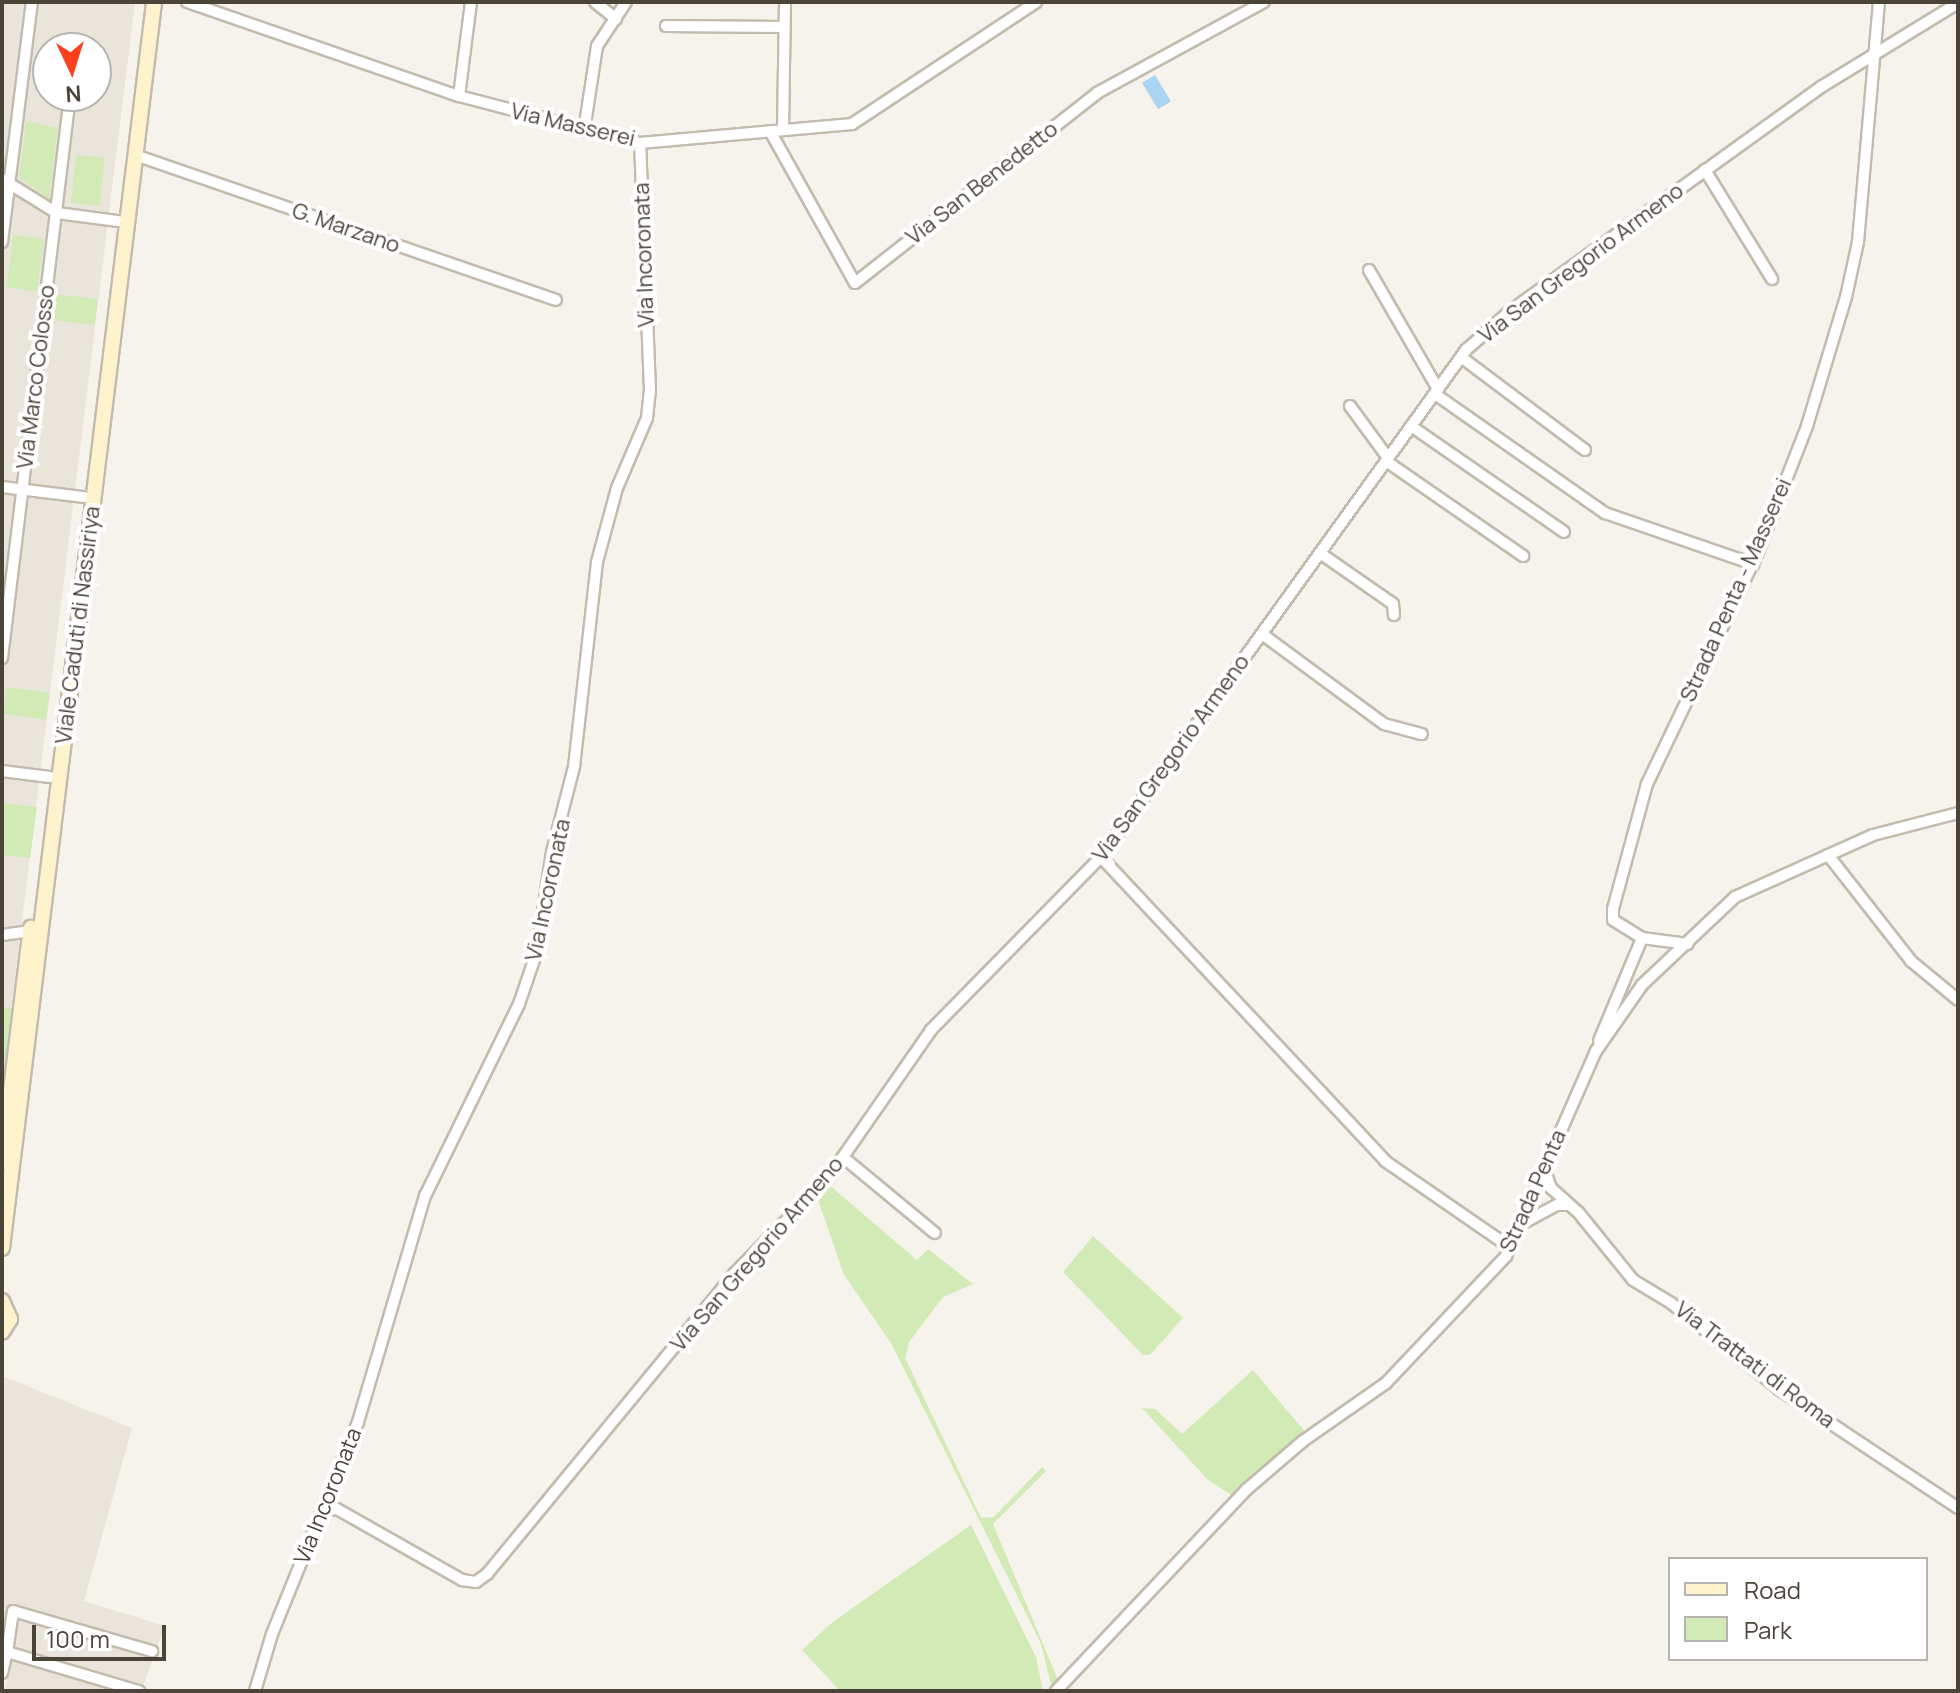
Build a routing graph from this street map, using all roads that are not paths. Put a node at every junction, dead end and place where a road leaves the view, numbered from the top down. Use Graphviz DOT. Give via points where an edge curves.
graph roads {
  1 [pos="32,2"];
  2 [pos="144,2"];
  3 [pos="154,2"];
  4 [pos="187,2"];
  5 [pos="471,2"];
  6 [pos="595,2"];
  7 [pos="626,2"];
  8 [pos="785,2"];
  9 [pos="1036,2"];
  10 [pos="1264,2"];
  11 [pos="1879,2"];
  12 [pos="1958,3"];
  13 [pos="616,19"];
  14 [pos="666,26"];
  15 [pos="784,27"];
  16 [pos="1874,54"];
  17 [pos="459,96"];
  18 [pos="68,112"];
  19 [pos="783,130"];
  20 [pos="584,131"];
  21 [pos="770,131"];
  22 [pos="640,143"];
  23 [pos="135,155"];
  24 [pos="1705,170"];
  25 [pos="5,181"];
  26 [pos="57,213"];
  27 [pos="118,221"];
  28 [pos="2,242"];
  29 [pos="1369,270"];
  30 [pos="1772,279"];
  31 [pos="556,300"];
  32 [pos="1461,357"];
  33 [pos="1436,391"];
  34 [pos="1350,406"];
  35 [pos="1411,426"];
  36 [pos="1585,450"];
  37 [pos="1387,460"];
  38 [pos="2,487"];
  39 [pos="23,489"];
  40 [pos="84,497"];
  41 [pos="1564,532"];
  42 [pos="1320,553"];
  43 [pos="1523,556"];
  44 [pos="1753,564"];
  45 [pos="1394,615"];
  46 [pos="1262,634"];
  47 [pos="2,658"];
  48 [pos="1422,734"];
  49 [pos="2,771"];
  50 [pos="50,777"];
  51 [pos="1958,813"];
  52 [pos="1828,855"];
  53 [pos="1101,857"];
  54 [pos="31,931"];
  55 [pos="2,935"];
  56 [pos="1642,938"];
  57 [pos="1688,944"];
  58 [pos="1958,1000"];
  59 [pos="1596,1051"];
  60 [pos="4,1127"];
  61 [pos="843,1157"];
  62 [pos="2,1163"];
  63 [pos="1544,1167"];
  64 [pos="1568,1205"];
  65 [pos="1522,1224"];
  66 [pos="935,1233"];
  67 [pos="2,1248"];
  68 [pos="1511,1248"];
  69 [pos="2,1301"];
  70 [pos="2,1332"];
  71 [pos="1958,1508"];
  72 [pos="324,1510"];
  73 [pos="152,1651"];
  74 [pos="7,1652"];
  75 [pos="2,1673"];
  76 [pos="139,1691"];
  77 [pos="255,1691"];
  78 [pos="1056,1691"];
  1 -- 25 [label="street"];
  2 -- 27 [label="main road, Viale Caduti di Nassiriya"];
  3 -- 23 [label="main road, Viale Caduti di Nassiriya"];
  4 -- 17 [label="street, Via Masserei"];
  5 -- 17 [label="street"];
  6 -- 13 [label="street"];
  7 -- 13 [label="street"];
  8 -- 15 [label="street"];
  9 -- 19 [label="street, Via Masserei" via="852,124"];
  10 -- 21 [label="street, Via San Benedetto" via="1097,93 855,283"];
  11 -- 16 [label="street, Strada Penta - Masserei"];
  12 -- 16 [label="street, Via San Gregorio Armeno"];
  13 -- 20 [label="street" via="597,46"];
  14 -- 15 [label="street"];
  15 -- 19 [label="street"];
  16 -- 24 [label="street, Via San Gregorio Armeno"];
  16 -- 44 [label="street, Strada Penta - Masserei" via="1858,242 1846,297 1807,426"];
  17 -- 20 [label="street, Via Masserei"];
  18 -- 26 [label="street, Via Marco Colosso"];
  19 -- 21 [label="street, Via Masserei"];
  20 -- 22 [label="street, Via Masserei"];
  21 -- 22 [label="street, Via Masserei"];
  22 -- 72 [label="street, Via Incoronata" via="647,418 617,488 597,562 585,634 576,753 552,852 537,951 519,1004 425,1196 358,1422"];
  23 -- 31 [label="street, G. Marzano"];
  23 -- 67 [label="main road, Viale Caduti di Nassiriya"];
  24 -- 30 [label="street"];
  24 -- 32 [label="street, Via San Gregorio Armeno" via="1509,312"];
  25 -- 26 [label="street"];
  25 -- 28 [label="street"];
  26 -- 27 [label="street"];
  26 -- 39 [label="street, Via Marco Colosso"];
  27 -- 40 [label="main road, Viale Caduti di Nassiriya"];
  29 -- 33 [label="street"];
  32 -- 33 [label="street, Via San Gregorio Armeno"];
  32 -- 36 [label="street"];
  33 -- 35 [label="street, Via San Gregorio Armeno"];
  33 -- 44 [label="street" via="1605,513"];
  34 -- 37 [label="street"];
  35 -- 37 [label="street, Via San Gregorio Armeno"];
  35 -- 41 [label="street"];
  37 -- 42 [label="street, Via San Gregorio Armeno"];
  37 -- 43 [label="street"];
  38 -- 39 [label="street"];
  39 -- 40 [label="street"];
  39 -- 47 [label="street, Via Marco Colosso"];
  40 -- 50 [label="main road, Viale Caduti di Nassiriya"];
  42 -- 45 [label="street" via="1393,604"];
  42 -- 46 [label="street, Via San Gregorio Armeno"];
  44 -- 56 [label="street, Strada Penta - Masserei" via="1647,784 1613,909 1613,920"];
  46 -- 48 [label="street" via="1384,724"];
  46 -- 53 [label="street, Via San Gregorio Armeno"];
  49 -- 50 [label="street"];
  50 -- 54 [label="main road, Viale Caduti di Nassiriya"];
  51 -- 52 [label="street, Strada Penta" via="1873,835"];
  52 -- 57 [label="street, Strada Penta" via="1735,897"];
  52 -- 58 [label="street" via="1911,961"];
  53 -- 61 [label="street, Via San Gregorio Armeno" via="931,1030"];
  53 -- 68 [label="street" via="1385,1161"];
  54 -- 55 [label="street"];
  54 -- 60 [label="main road, Viale Caduti di Nassiriya"];
  56 -- 57 [label="street"];
  56 -- 59 [label="street"];
  57 -- 59 [label="street, Strada Penta" via="1642,985"];
  59 -- 63 [label="street, Strada Penta"];
  60 -- 62 [label="main road, Viale Caduti di Nassiriya"];
  61 -- 66 [label="street"];
  61 -- 72 [label="street, Via San Gregorio Armeno" via="734,1274 597,1444 476,1582 462,1580 337,1509"];
  63 -- 64 [label="street, Via Trattati di Roma" via="1551,1188"];
  63 -- 65 [label="street, Strada Penta"];
  64 -- 65 [label="street" via="1557,1205"];
  64 -- 71 [label="street, Via Trattati di Roma" via="1633,1280 1671,1303 1779,1389"];
  65 -- 68 [label="street, Strada Penta"];
  68 -- 78 [label="street, Strada Penta" via="1386,1383 1303,1441 1246,1490"];
  69 -- 70 [label="main road" via="10,1319"];
  72 -- 77 [label="street, Via Incoronata" via="272,1634"];
  73 -- 74 [label="street" via="13,1611"];
  74 -- 75 [label="street"];
  74 -- 76 [label="street"];
}
